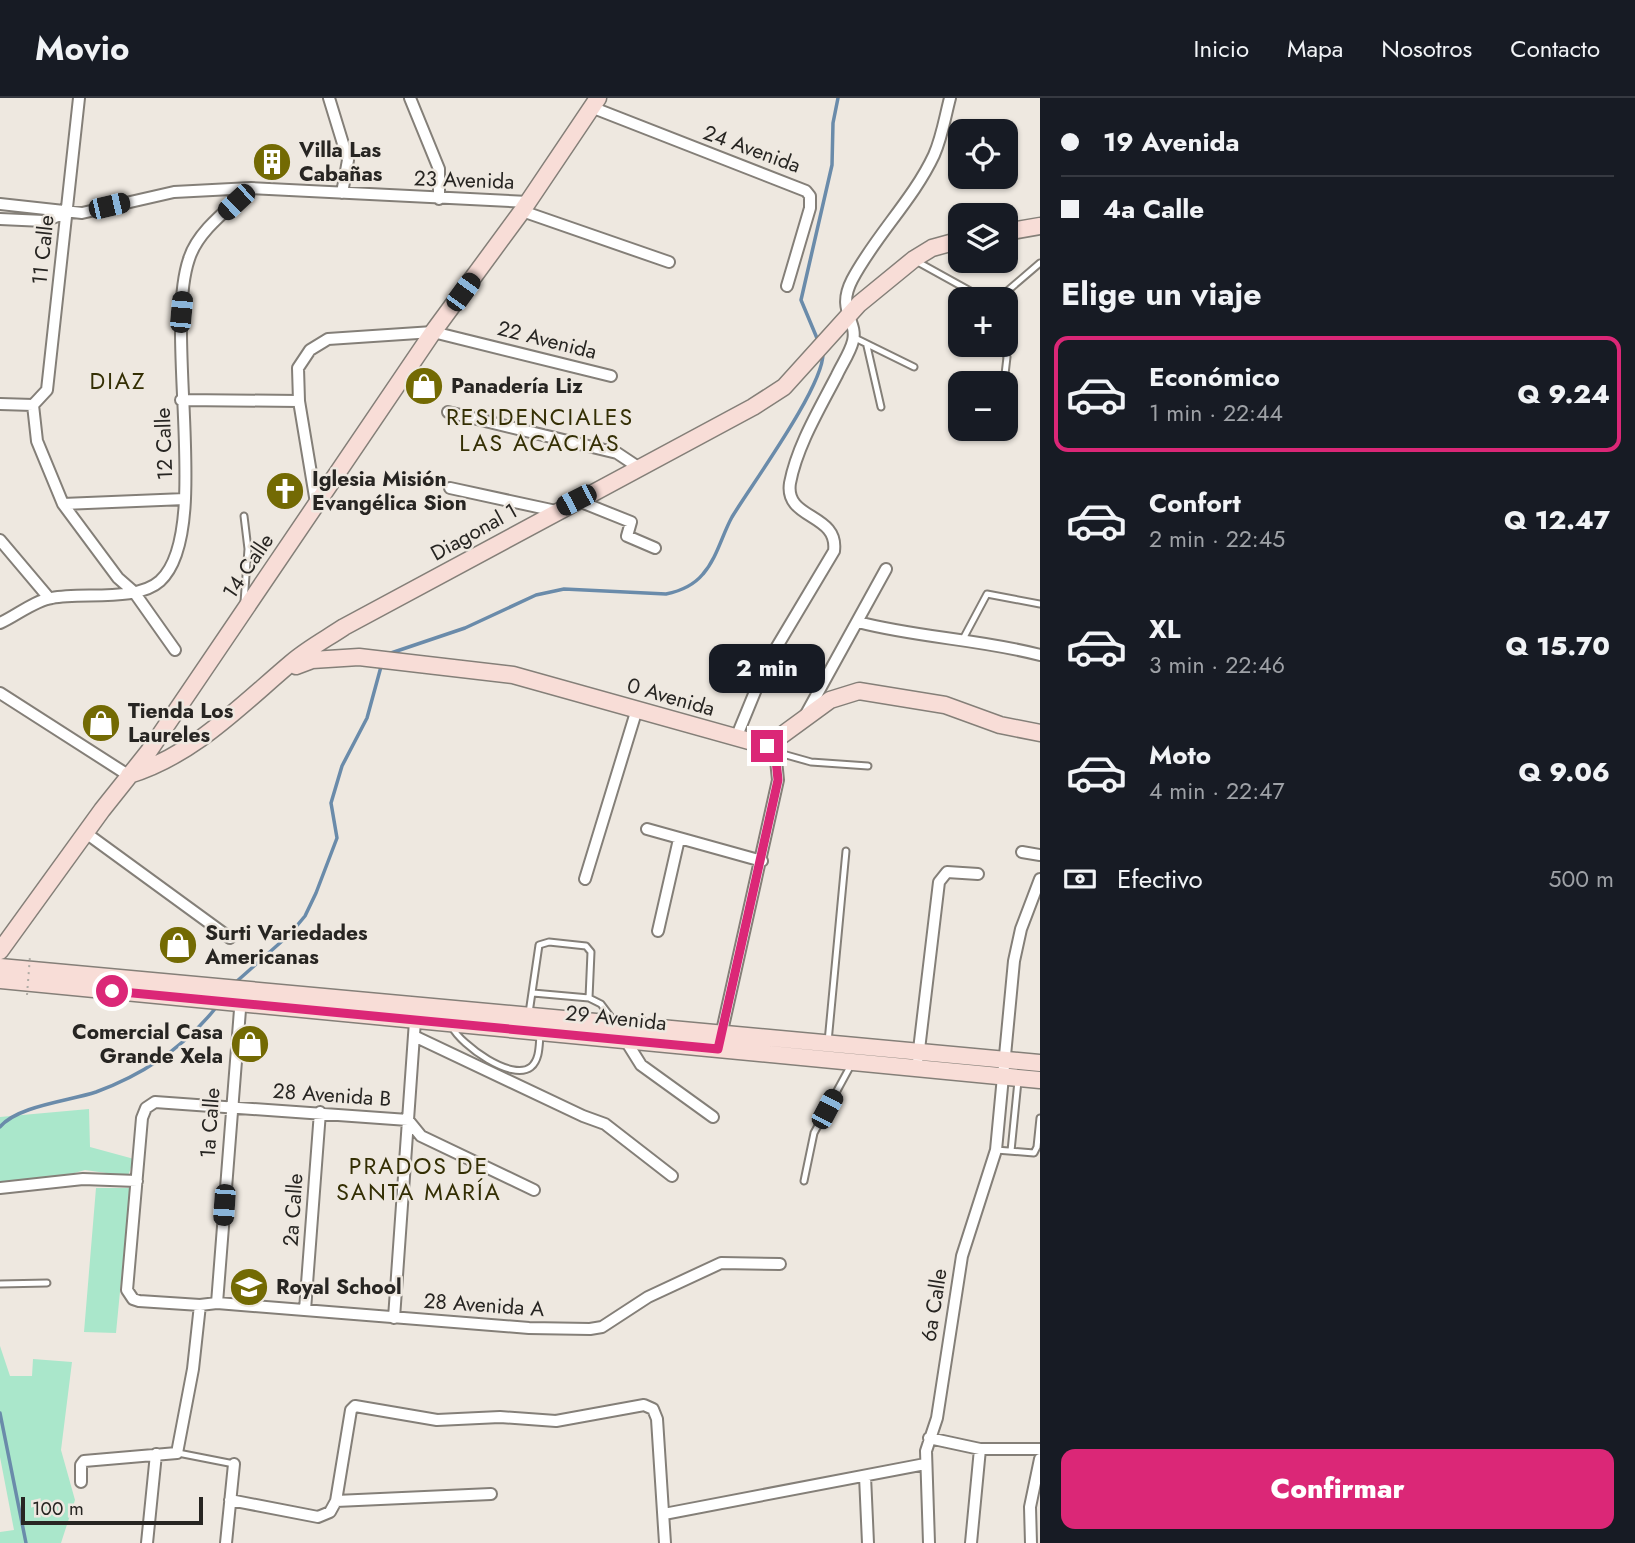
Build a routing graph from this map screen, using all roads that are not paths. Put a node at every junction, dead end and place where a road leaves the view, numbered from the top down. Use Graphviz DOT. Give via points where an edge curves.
graph roads {
  1 [pos="79,98"];
  2 [pos="329,98"];
  3 [pos="410,98"];
  4 [pos="950,98"];
  5 [pos="595,102"];
  6 [pos="251,188"];
  7 [pos="342,193"];
  8 [pos="439,198"];
  9 [pos="0,204"];
  10 [pos="525,206"];
  11 [pos="66,213"];
  12 [pos="0,219"];
  13 [pos="1040,226"];
  14 [pos="1018,230"];
  15 [pos="948,244"];
  16 [pos="914,259"];
  17 [pos="669,262"];
  18 [pos="1040,263"];
  19 [pos="787,286"];
  20 [pos="963,287"];
  21 [pos="1012,287"];
  22 [pos="847,317"];
  23 [pos="433,332"];
  24 [pos="853,337"];
  25 [pos="867,346"];
  26 [pos="914,367"];
  27 [pos="611,376"];
  28 [pos="181,400"];
  29 [pos="299,401"];
  30 [pos="0,404"];
  31 [pos="36,404"];
  32 [pos="881,407"];
  33 [pos="448,412"];
  34 [pos="638,467"];
  35 [pos="450,488"];
  36 [pos="185,499"];
  37 [pos="576,500"];
  38 [pos="316,502"];
  39 [pos="63,504"];
  40 [pos="556,511"];
  41 [pos="244,516"];
  42 [pos="0,540"];
  43 [pos="654,548"];
  44 [pos="886,569"];
  45 [pos="134,592"];
  46 [pos="49,598"];
  47 [pos="1040,604"];
  48 [pos="242,612"];
  49 [pos="858,622"];
  50 [pos="0,623"];
  51 [pos="963,639"];
  52 [pos="175,650"];
  53 [pos="1040,655"];
  54 [pos="276,678"];
  55 [pos="0,693"];
  56 [pos="637,709"];
  57 [pos="803,718"];
  58 [pos="1039,730"];
  59 [pos="736,738"];
  60 [pos="769,749"];
  61 [pos="868,766"];
  62 [pos="128,775"];
  63 [pos="647,828"];
  64 [pos="86,833"];
  65 [pos="679,839"];
  66 [pos="846,851"];
  67 [pos="1022,852"];
  68 [pos="1040,855"];
  69 [pos="762,861"];
  70 [pos="978,874"];
  71 [pos="585,879"];
  72 [pos="1040,879"];
  73 [pos="658,931"];
  74 [pos="230,938"];
  75 [pos="0,951"];
  76 [pos="0,967"];
  77 [pos="0,980"];
  78 [pos="533,993"];
  79 [pos="239,995"];
  80 [pos="589,998"];
  81 [pos="529,1014"];
  82 [pos="614,1023"];
  83 [pos="450,1024"];
  84 [pos="415,1028"];
  85 [pos="541,1032"];
  86 [pos="722,1033"];
  87 [pos="626,1041"];
  88 [pos="718,1049"];
  89 [pos="827,1051"];
  90 [pos="918,1051"];
  91 [pos="1003,1060"];
  92 [pos="852,1062"];
  93 [pos="1040,1063"];
  94 [pos="916,1068"];
  95 [pos="1010,1077"];
  96 [pos="1040,1080"];
  97 [pos="231,1107"];
  98 [pos="320,1112"];
  99 [pos="713,1117"];
  100 [pos="1040,1118"];
  101 [pos="408,1120"];
  102 [pos="996,1150"];
  103 [pos="1011,1151"];
  104 [pos="672,1176"];
  105 [pos="137,1181"];
  106 [pos="804,1181"];
  107 [pos="0,1188"];
  108 [pos="534,1190"];
  109 [pos="780,1264"];
  110 [pos="47,1283"];
  111 [pos="0,1284"];
  112 [pos="217,1303"];
  113 [pos="200,1305"];
  114 [pos="305,1310"];
  115 [pos="394,1318"];
  116 [pos="929,1438"];
  117 [pos="980,1449"];
  118 [pos="1040,1449"];
  119 [pos="177,1453"];
  120 [pos="156,1454"];
  121 [pos="1040,1459"];
  122 [pos="234,1464"];
  123 [pos="925,1464"];
  124 [pos="865,1476"];
  125 [pos="80,1482"];
  126 [pos="491,1494"];
  127 [pos="230,1500"];
  128 [pos="336,1501"];
  129 [pos="664,1514"];
  130 [pos="147,1543"];
  131 [pos="226,1543"];
  132 [pos="665,1543"];
  133 [pos="868,1543"];
  134 [pos="929,1543"];
  135 [pos="971,1543"];
  136 [pos="1031,1543"];
  1 -- 11 [label="street, 11 Calle"];
  2 -- 7 [label="street" via="348,160"];
  3 -- 8 [label="street" via="439,169"];
  4 -- 22 [label="street" via="940,141 928,165 850,284"];
  5 -- 10 [label="street, 14 Calle"];
  5 -- 19 [label="street, 24 Avenida" via="806,191 810,208"];
  6 -- 7 [label="street, 23 Avenida"];
  6 -- 11 [label="street, 23 Avenida" via="174,192"];
  6 -- 28 [label="street, 12 Calle" via="202,236 188,259 181,312"];
  7 -- 8 [label="street, 23 Avenida"];
  8 -- 10 [label="street, 23 Avenida"];
  9 -- 11 [label="street, 23 Avenida"];
  10 -- 17 [label="street, 23 Avenida"];
  10 -- 23 [label="street, 14 Calle"];
  11 -- 12 [label="street, 23 Avenida" via="44,221"];
  11 -- 31 [label="street, 11 Calle" via="47,390"];
  13 -- 14 [label="street"];
  15 -- 16 [label="street, Diagonal 1"];
  16 -- 20 [label="lane"];
  16 -- 22 [label="street, Diagonal 1"];
  18 -- 21 [label="lane"];
  22 -- 24 [label="street"];
  22 -- 34 [label="street, Diagonal 1" via="784,387"];
  23 -- 27 [label="street, 22 Avenida"];
  23 -- 29 [label="street, 22 Avenida" via="333,338 310,350 299,363"];
  23 -- 38 [label="street, 14 Calle"];
  24 -- 25 [label="lane"];
  24 -- 59 [label="street" via="812,424 790,485 793,505 833,532 834,551 766,665"];
  25 -- 26 [label="lane"];
  25 -- 32 [label="lane"];
  28 -- 29 [label="street"];
  28 -- 36 [label="street, 12 Calle"];
  29 -- 38 [label="street"];
  30 -- 31 [label="street"];
  31 -- 39 [label="street, 11 Calle" via="37,441"];
  33 -- 34 [label="street" via="617,453"];
  34 -- 37 [label="street, Diagonal 1"];
  35 -- 40 [label="street"];
  36 -- 39 [label="street"];
  36 -- 45 [label="street, 12 Calle" via="177,554 161,580"];
  37 -- 40 [label="street, Diagonal 1"];
  37 -- 43 [label="street" via="631,522 627,536"];
  38 -- 48 [label="street, 14 Calle"];
  39 -- 45 [label="street, 11 Calle" via="118,578"];
  40 -- 54 [label="street, Diagonal 1" via="344,627"];
  41 -- 48 [label="lane" via="248,549"];
  42 -- 46 [label="street"];
  44 -- 49 [label="street"];
  45 -- 46 [label="street"];
  45 -- 52 [label="street, 11 Calle"];
  46 -- 50 [label="street"];
  47 -- 51 [label="lane" via="987,594"];
  48 -- 62 [label="street, 14 Calle"];
  49 -- 51 [label="street"];
  49 -- 57 [label="street"];
  51 -- 53 [label="street"];
  54 -- 56 [label="street, 0 Avenida" via="312,660 359,657 513,675"];
  54 -- 62 [label="street, Diagonal 1" via="170,760"];
  55 -- 62 [label="street"];
  56 -- 59 [label="street, 0 Avenida"];
  56 -- 71 [label="street"];
  57 -- 58 [label="street" via="842,694 859,691 945,705 1000,725"];
  57 -- 60 [label="street"];
  59 -- 60 [label="street, 0 Avenida"];
  60 -- 61 [label="lane" via="811,762"];
  60 -- 69 [label="street" via="778,780"];
  62 -- 64 [label="street, 14 Calle"];
  63 -- 65 [label="street"];
  64 -- 74 [label="street"];
  64 -- 75 [label="street, 14 Calle"];
  65 -- 69 [label="street"];
  65 -- 73 [label="street"];
  66 -- 89 [label="lane"];
  67 -- 68 [label="street"];
  69 -- 86 [label="street"];
  70 -- 90 [label="street" via="947,872 939,882"];
  72 -- 91 [label="street, 6a Calle" via="1014,961"];
  76 -- 79 [label="street, 29 Avenida" via="202,984"];
  77 -- 79 [label="street, 29 Avenida" via="188,998"];
  78 -- 80 [label="lane"];
  78 -- 80 [label="lane" via="537,950 548,942 589,948"];
  78 -- 81 [label="lane"];
  79 -- 81 [label="street, 29 Avenida"];
  79 -- 84 [label="street, 29 Avenida"];
  79 -- 97 [label="street, 1a Calle"];
  80 -- 82 [label="lane" via="601,1004"];
  81 -- 82 [label="street, 29 Avenida"];
  82 -- 86 [label="street, 29 Avenida"];
  83 -- 84 [label="street, 29 Avenida"];
  83 -- 85 [label="street, 29 Avenida"];
  83 -- 85 [label="lane" via="469,1049 517,1071 536,1061"];
  84 -- 101 [label="street"];
  84 -- 104 [label="street" via="605,1124"];
  85 -- 87 [label="street, 29 Avenida"];
  86 -- 88 [label="street"];
  86 -- 89 [label="street, 29 Avenida"];
  87 -- 88 [label="street, 29 Avenida"];
  87 -- 99 [label="street" via="641,1065"];
  88 -- 89 [label="street, 29 Avenida"];
  89 -- 90 [label="street, 29 Avenida"];
  89 -- 92 [label="street, 29 Avenida"];
  90 -- 91 [label="street, 29 Avenida"];
  90 -- 94 [label="street"];
  91 -- 93 [label="street, 29 Avenida"];
  91 -- 95 [label="street, 6a Calle"];
  92 -- 94 [label="street, 29 Avenida"];
  92 -- 106 [label="lane" via="814,1133"];
  94 -- 95 [label="street, 29 Avenida"];
  95 -- 96 [label="street, 29 Avenida"];
  95 -- 102 [label="street, 6a Calle"];
  95 -- 103 [label="lane"];
  97 -- 98 [label="street, 28 Avenida B"];
  97 -- 105 [label="street, 28 Avenida B" via="161,1101 150,1105 142,1118"];
  97 -- 112 [label="street, 1a Calle"];
  98 -- 101 [label="street, 28 Avenida B"];
  98 -- 114 [label="street, 2a Calle"];
  100 -- 103 [label="lane" via="1036,1151"];
  101 -- 108 [label="street, 28 Avenida B" via="421,1136"];
  101 -- 115 [label="street"];
  102 -- 103 [label="lane"];
  102 -- 116 [label="street, 6a Calle" via="962,1255 937,1418"];
  105 -- 107 [label="street" via="83,1179"];
  105 -- 113 [label="street, 28 Avenida A" via="130,1296"];
  109 -- 115 [label="street, 28 Avenida A" via="721,1263 648,1297 596,1329"];
  110 -- 111 [label="lane"];
  112 -- 113 [label="street, 28 Avenida A"];
  112 -- 114 [label="street, 28 Avenida A"];
  113 -- 119 [label="street"];
  114 -- 115 [label="street, 28 Avenida A"];
  116 -- 117 [label="street"];
  116 -- 123 [label="street, 6a Calle"];
  117 -- 118 [label="street"];
  117 -- 135 [label="street"];
  119 -- 120 [label="street"];
  119 -- 122 [label="lane"];
  120 -- 125 [label="street" via="85,1461"];
  120 -- 130 [label="street"];
  121 -- 136 [label="street" via="1030,1507"];
  122 -- 127 [label="street"];
  123 -- 124 [label="street"];
  123 -- 134 [label="street, 6a Calle"];
  124 -- 129 [label="street"];
  124 -- 133 [label="street"];
  126 -- 128 [label="street"];
  127 -- 128 [label="street" via="318,1517 330,1512"];
  127 -- 131 [label="street"];
  128 -- 129 [label="street" via="355,1406 436,1420 500,1417 556,1421 643,1405 653,1409 657,1419"];
  129 -- 132 [label="street"];
}
